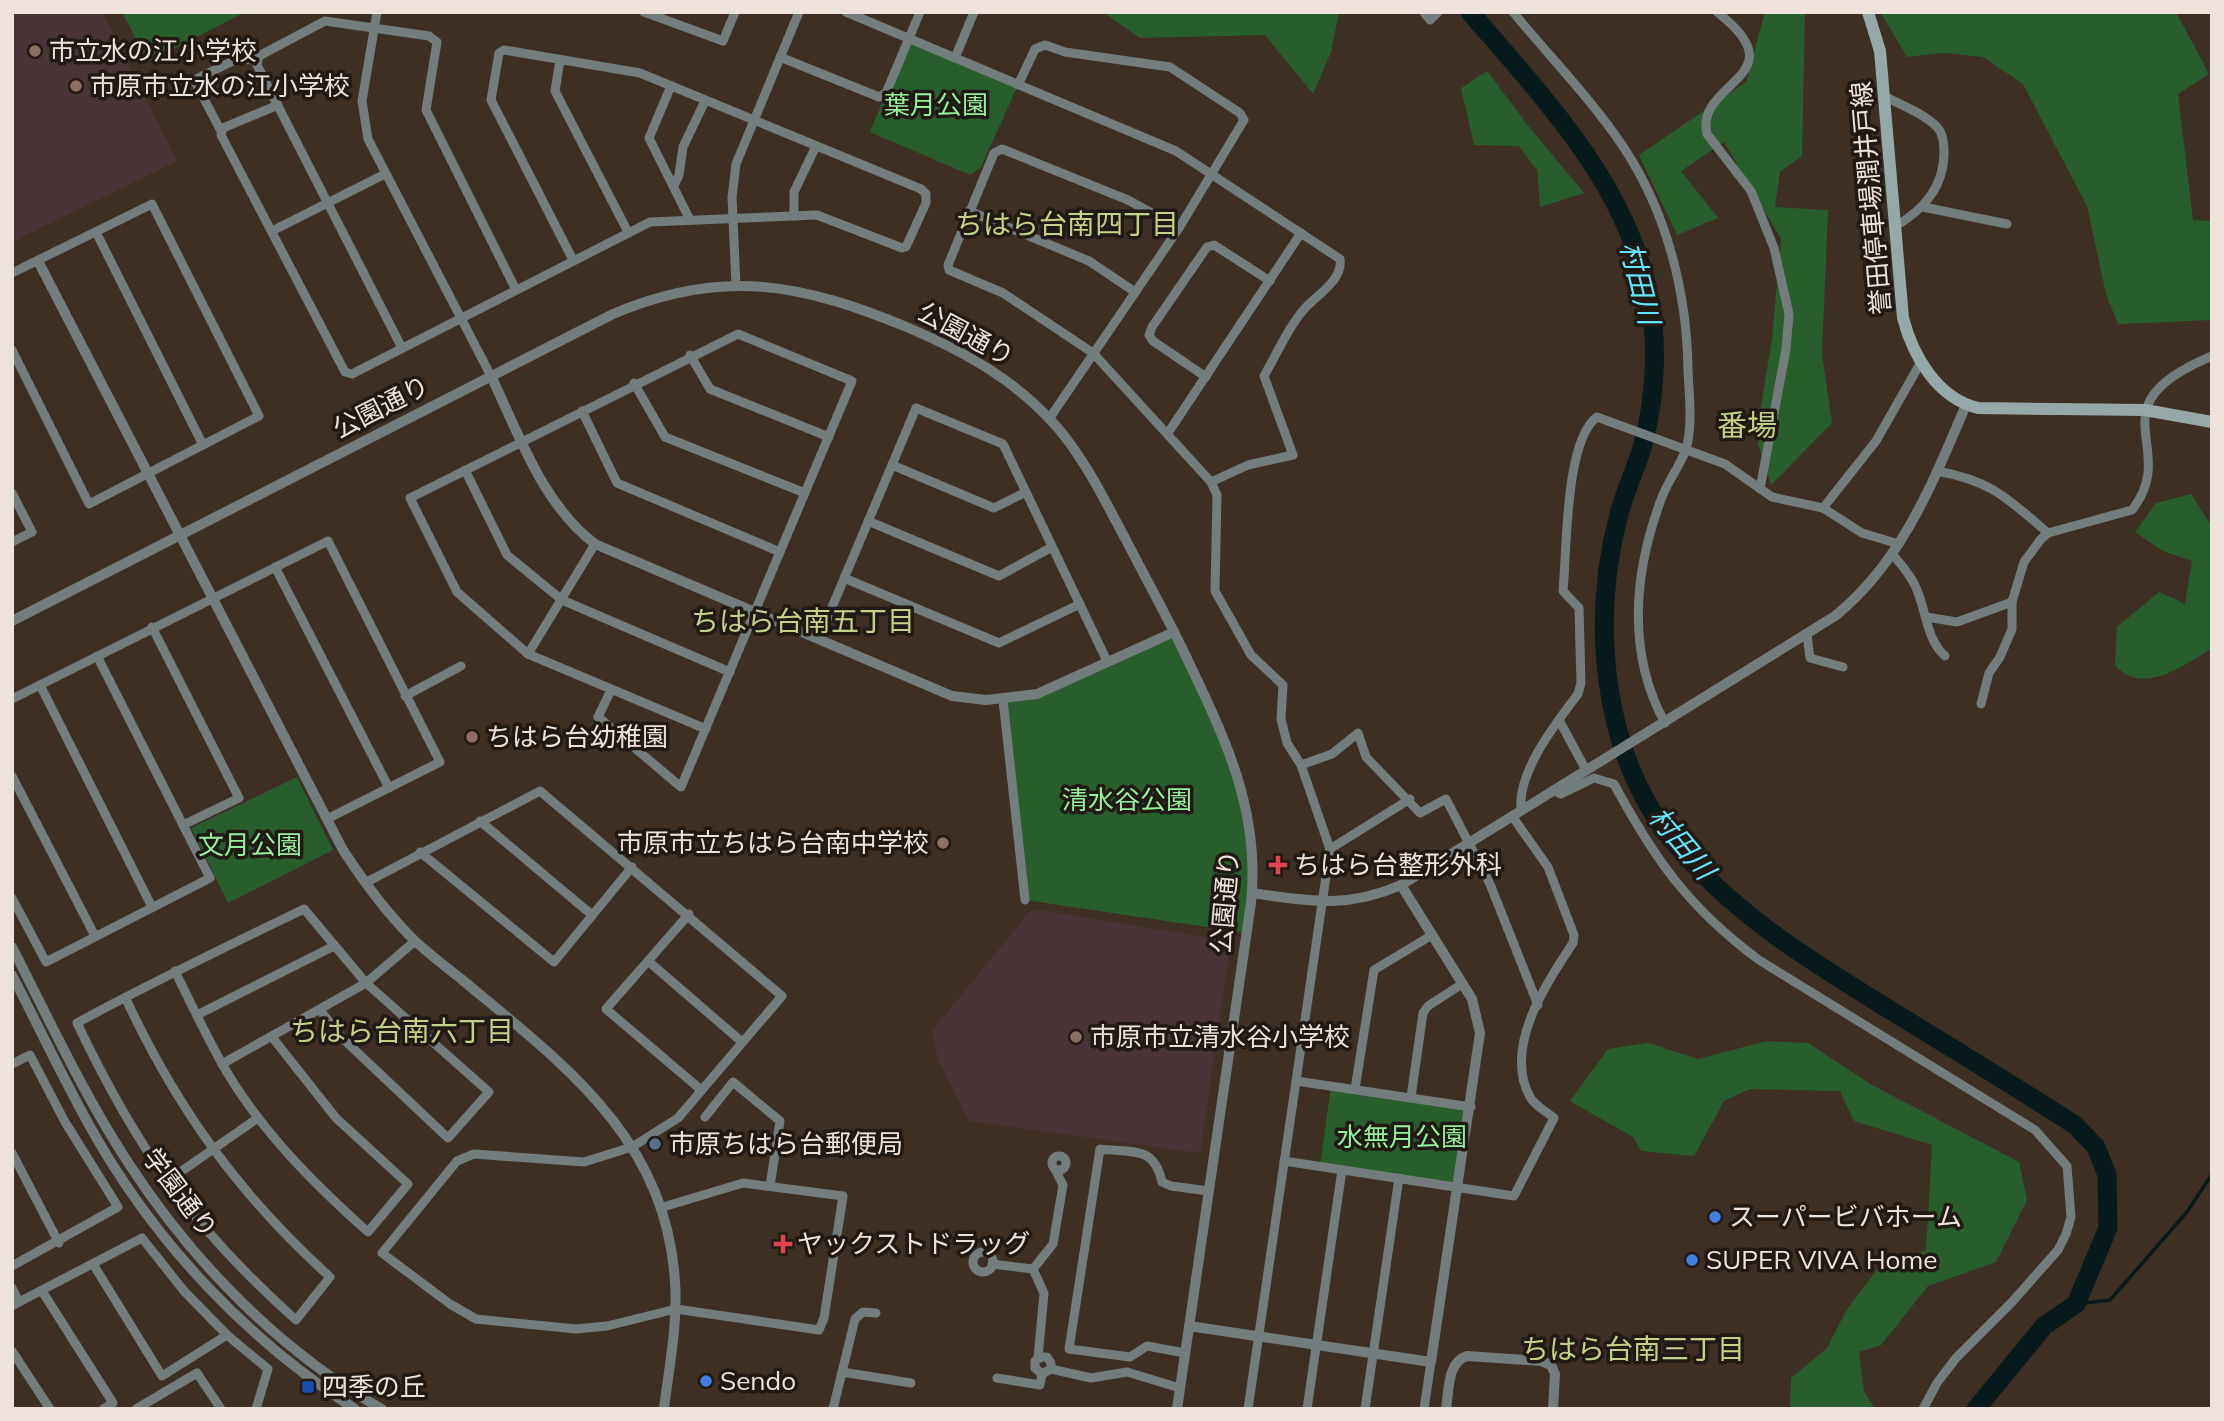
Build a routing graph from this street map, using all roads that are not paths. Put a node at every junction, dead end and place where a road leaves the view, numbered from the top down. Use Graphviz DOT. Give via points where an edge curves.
graph roads {
  1 [pos="377,12"];
  2 [pos="644,12"];
  3 [pos="735,12"];
  4 [pos="799,12"];
  5 [pos="846,12"];
  6 [pos="920,12"];
  7 [pos="974,12"];
  8 [pos="1438,12"];
  9 [pos="1513,12"];
  10 [pos="1717,12"];
  11 [pos="1868,12"];
  12 [pos="1427,16"];
  13 [pos="374,28"];
  14 [pos="909,38"];
  15 [pos="780,57"];
  16 [pos="955,58"];
  17 [pos="257,60"];
  18 [pos="560,60"];
  19 [pos="1018,85"];
  20 [pos="671,86"];
  21 [pos="1884,96"];
  22 [pos="705,101"];
  23 [pos="278,105"];
  24 [pos="753,121"];
  25 [pos="221,131"];
  26 [pos="817,146"];
  27 [pos="1213,173"];
  28 [pos="385,174"];
  29 [pos="674,186"];
  30 [pos="327,203"];
  31 [pos="1923,207"];
  32 [pos="968,211"];
  33 [pos="794,216"];
  34 [pos="733,218"];
  35 [pos="690,220"];
  36 [pos="2007,224"];
  37 [pos="1895,226"];
  38 [pos="1179,228"];
  39 [pos="272,231"];
  40 [pos="96,232"];
  41 [pos="628,232"];
  42 [pos="1301,233"];
  43 [pos="573,260"];
  44 [pos="38,261"];
  45 [pos="12,273"];
  46 [pos="1270,281"];
  47 [pos="736,285"];
  48 [pos="516,289"];
  49 [pos="1135,292"];
  50 [pos="460,319"];
  51 [pos="402,348"];
  52 [pos="12,350"];
  53 [pos="1093,354"];
  54 [pos="691,355"];
  55 [pos="2212,356"];
  56 [pos="1921,362"];
  57 [pos="491,376"];
  58 [pos="1206,377"];
  59 [pos="634,383"];
  60 [pos="1966,405"];
  61 [pos="2145,410"];
  62 [pos="582,411"];
  63 [pos="1049,419"];
  64 [pos="2212,422"];
  65 [pos="1168,433"];
  66 [pos="829,437"];
  67 [pos="522,441"];
  68 [pos="203,445"];
  69 [pos="1686,448"];
  70 [pos="892,465"];
  71 [pos="465,470"];
  72 [pos="1937,471"];
  73 [pos="146,474"];
  74 [pos="1211,482"];
  75 [pos="1760,489"];
  76 [pos="1026,492"];
  77 [pos="12,493"];
  78 [pos="805,493"];
  79 [pos="1823,508"];
  80 [pos="868,521"];
  81 [pos="2048,533"];
  82 [pos="178,536"];
  83 [pos="12,542"];
  84 [pos="595,544"];
  85 [pos="1899,544"];
  86 [pos="1052,547"];
  87 [pos="780,552"];
  88 [pos="1892,554"];
  89 [pos="275,567"];
  90 [pos="844,578"];
  91 [pos="210,597"];
  92 [pos="562,600"];
  93 [pos="2012,602"];
  94 [pos="1080,604"];
  95 [pos="756,611"];
  96 [pos="1926,617"];
  97 [pos="12,621"];
  98 [pos="152,627"];
  99 [pos="1174,632"];
  100 [pos="1807,635"];
  101 [pos="819,638"];
  102 [pos="528,654"];
  103 [pos="97,656"];
  104 [pos="1945,656"];
  105 [pos="1107,661"];
  106 [pos="461,666"];
  107 [pos="1843,667"];
  108 [pos="730,672"];
  109 [pos="40,685"];
  110 [pos="611,690"];
  111 [pos="405,696"];
  112 [pos="12,699"];
  113 [pos="1003,700"];
  114 [pos="1981,704"];
  115 [pos="1559,720"];
  116 [pos="1665,723"];
  117 [pos="706,729"];
  118 [pos="1301,765"];
  119 [pos="1586,770"];
  120 [pos="12,776"];
  121 [pos="388,788"];
  122 [pos="1553,790"];
  123 [pos="1410,800"];
  124 [pos="1517,813"];
  125 [pos="327,819"];
  126 [pos="480,821"];
  127 [pos="183,825"];
  128 [pos="1466,843"];
  129 [pos="1330,849"];
  130 [pos="420,852"];
  131 [pos="632,867"];
  132 [pos="365,883"];
  133 [pos="1401,885"];
  134 [pos="1252,893"];
  135 [pos="12,898"];
  136 [pos="1025,901"];
  137 [pos="1321,903"];
  138 [pos="152,907"];
  139 [pos="689,914"];
  140 [pos="592,915"];
  141 [pos="1432,935"];
  142 [pos="95,936"];
  143 [pos="415,941"];
  144 [pos="12,947"];
  145 [pos="332,947"];
  146 [pos="648,961"];
  147 [pos="175,971"];
  148 [pos="12,975"];
  149 [pos="366,983"];
  150 [pos="1462,984"];
  151 [pos="125,997"];
  152 [pos="1538,1005"];
  153 [pos="320,1010"];
  154 [pos="197,1015"];
  155 [pos="272,1037"];
  156 [pos="742,1042"];
  157 [pos="222,1063"];
  158 [pos="12,1064"];
  159 [pos="1296,1081"];
  160 [pos="1355,1089"];
  161 [pos="700,1090"];
  162 [pos="1411,1097"];
  163 [pos="1471,1107"];
  164 [pos="705,1117"];
  165 [pos="258,1118"];
  166 [pos="632,1147"];
  167 [pos="212,1150"];
  168 [pos="12,1153"];
  169 [pos="1284,1161"];
  170 [pos="1055,1169"];
  171 [pos="1342,1170"];
  172 [pos="1399,1178"];
  173 [pos="166,1182"];
  174 [pos="770,1186"];
  175 [pos="1459,1186"];
  176 [pos="1209,1191"];
  177 [pos="663,1207"];
  178 [pos="59,1242"];
  179 [pos="93,1264"];
  180 [pos="992,1264"];
  181 [pos="12,1266"];
  182 [pos="1033,1269"];
  183 [pos="12,1288"];
  184 [pos="42,1291"];
  185 [pos="16,1304"];
  186 [pos="676,1308"];
  187 [pos="876,1313"];
  188 [pos="1189,1326"];
  189 [pos="227,1335"];
  190 [pos="1259,1337"];
  191 [pos="1316,1345"];
  192 [pos="12,1351"];
  193 [pos="1185,1353"];
  194 [pos="1373,1353"];
  195 [pos="1038,1358"];
  196 [pos="1431,1362"];
  197 [pos="842,1372"];
  198 [pos="1046,1372"];
  199 [pos="997,1378"];
  200 [pos="911,1383"];
  201 [pos="1180,1388"];
  202 [pos="153,1404"];
  203 [pos="50,1409"];
  204 [pos="103,1409"];
  205 [pos="136,1409"];
  206 [pos="221,1409"];
  207 [pos="256,1409"];
  208 [pos="355,1409"];
  209 [pos="382,1409"];
  210 [pos="664,1409"];
  211 [pos="833,1409"];
  212 [pos="1177,1409"];
  213 [pos="1248,1409"];
  214 [pos="1307,1409"];
  215 [pos="1365,1409"];
  216 [pos="1424,1409"];
  217 [pos="1446,1409"];
  218 [pos="1553,1409"];
  219 [pos="1923,1409"];
  1 -- 13 [label="street"];
  2 -- 3 [label="street" via="723,41"];
  4 -- 15 [label="street"];
  5 -- 14 [label="street"];
  6 -- 14 [label="street"];
  7 -- 16 [label="street"];
  8 -- 12 [label="street"];
  9 -- 69 [label="street" via="1625,149 1661,224 1687,323"];
  10 -- 75 [label="street" via="1750,48 1743,75 1710,109 1707,134 1751,191 1774,248 1789,314"];
  11 -- 21 [label="main road, 誉田停車場潤井戸線" via="1880,51"];
  13 -- 17 [label="street" via="325,21"];
  13 -- 28 [label="street" via="362,101 368,139"];
  13 -- 48 [label="street" via="429,36 437,42 426,110"];
  14 -- 15 [label="street" via="886,93 879,97"];
  14 -- 16 [label="street"];
  15 -- 24 [label="street"];
  16 -- 19 [label="street"];
  17 -- 23 [label="street"];
  17 -- 25 [label="street" via="237,59 194,80"];
  18 -- 20 [label="street" via="640,74"];
  18 -- 41 [label="street" via="555,91"];
  18 -- 43 [label="street" via="503,50 491,100"];
  19 -- 27 [label="street" via="1176,151"];
  19 -- 27 [label="street" via="1039,45 1170,67 1244,120"];
  20 -- 22 [label="street"];
  20 -- 29 [label="street" via="649,138"];
  21 -- 31 [label="street" via="1928,120 1942,137 1941,176"];
  21 -- 37 [label="main road, 誉田停車場潤井戸線"];
  22 -- 24 [label="street"];
  22 -- 29 [label="street" via="683,147"];
  23 -- 25 [label="street"];
  23 -- 30 [label="street"];
  24 -- 26 [label="street"];
  24 -- 34 [label="street" via="736,164"];
  25 -- 39 [label="street"];
  26 -- 33 [label="street" via="794,192"];
  26 -- 33 [label="street" via="920,189 926,194 926,203 902,248 817,215"];
  27 -- 38 [label="street"];
  27 -- 42 [label="street"];
  28 -- 30 [label="street"];
  28 -- 50 [label="street"];
  29 -- 35 [label="street"];
  30 -- 39 [label="street"];
  30 -- 51 [label="street"];
  31 -- 36 [label="street"];
  31 -- 37 [label="street"];
  32 -- 38 [label="street" via="994,153 1002,149 1128,200"];
  32 -- 49 [label="street" via="1089,261"];
  32 -- 53 [label="street" via="949,270 1003,293"];
  33 -- 34 [label="street"];
  34 -- 35 [label="street"];
  34 -- 47 [label="street"];
  35 -- 41 [label="street" via="650,222"];
  37 -- 56 [label="main road, 誉田停車場潤井戸線" via="1903,318"];
  38 -- 49 [label="street"];
  39 -- 51 [label="street" via="345,372 352,374"];
  40 -- 44 [label="street"];
  40 -- 68 [label="street"];
  40 -- 68 [label="street" via="152,204 259,416"];
  41 -- 43 [label="street"];
  42 -- 46 [label="street"];
  42 -- 74 [label="street" via="1334,254 1341,266 1334,280 1304,309 1264,376 1293,455 1248,465"];
  43 -- 48 [label="street"];
  44 -- 45 [label="street"];
  44 -- 73 [label="street"];
  46 -- 58 [label="street"];
  46 -- 58 [label="street" via="1214,245 1207,247 1152,327 1149,335 1153,341"];
  47 -- 57 [label="street, 公園通り" via="686,290 634,305"];
  47 -- 63 [label="street, 公園通り" via="822,295 938,340 1004,378"];
  48 -- 50 [label="street"];
  49 -- 53 [label="street"];
  50 -- 51 [label="street"];
  50 -- 57 [label="street"];
  52 -- 73 [label="street" via="89,504"];
  53 -- 63 [label="street"];
  53 -- 65 [label="street"];
  54 -- 59 [label="street"];
  54 -- 66 [label="street" via="710,389"];
  54 -- 66 [label="street" via="738,334 852,381"];
  55 -- 61 [label="street" via="2153,391"];
  56 -- 60 [label="main road, 誉田停車場潤井戸線" via="1944,390"];
  56 -- 79 [label="street" via="1876,441"];
  57 -- 67 [label="street"];
  57 -- 82 [label="street, 公園通り"];
  58 -- 65 [label="street"];
  59 -- 62 [label="street"];
  59 -- 78 [label="street" via="665,437"];
  60 -- 61 [label="main road" via="2002,410"];
  60 -- 72 [label="street"];
  61 -- 64 [label="main road"];
  61 -- 81 [label="street" via="2149,456 2137,504 2132,510"];
  62 -- 67 [label="street"];
  62 -- 87 [label="street" via="617,483"];
  63 -- 99 [label="street, 公園通り" via="1093,477"];
  65 -- 74 [label="street"];
  66 -- 78 [label="street"];
  67 -- 71 [label="street"];
  67 -- 84 [label="street" via="555,505"];
  68 -- 73 [label="street"];
  69 -- 75 [label="street" via="1725,464"];
  69 -- 115 [label="street" via="1597,416 1588,423 1573,460 1563,591 1579,608 1581,683"];
  69 -- 116 [label="street" via="1652,525 1637,607 1643,666"];
  70 -- 76 [label="street" via="994,508"];
  70 -- 76 [label="street" via="916,408 1003,444"];
  70 -- 80 [label="street"];
  71 -- 92 [label="street" via="507,555"];
  71 -- 102 [label="street" via="410,498 457,592"];
  72 -- 81 [label="street" via="1996,489"];
  72 -- 85 [label="street"];
  73 -- 82 [label="street"];
  74 -- 118 [label="street" via="1217,495 1214,591 1251,654 1283,685 1281,719 1287,743"];
  75 -- 79 [label="street" via="1772,497"];
  76 -- 86 [label="street"];
  77 -- 83 [label="street" via="32,532"];
  78 -- 87 [label="street"];
  79 -- 85 [label="street" via="1862,533"];
  80 -- 86 [label="street" via="999,576"];
  80 -- 90 [label="street"];
  81 -- 93 [label="street" via="2024,562"];
  82 -- 91 [label="street"];
  82 -- 97 [label="street, 公園通り"];
  84 -- 92 [label="street"];
  84 -- 95 [label="street"];
  85 -- 88 [label="street"];
  86 -- 94 [label="street"];
  87 -- 95 [label="street"];
  88 -- 96 [label="street" via="1917,588"];
  88 -- 100 [label="street" via="1866,589"];
  89 -- 91 [label="street"];
  89 -- 111 [label="street" via="328,541"];
  89 -- 121 [label="street"];
  90 -- 94 [label="street" via="999,643"];
  90 -- 101 [label="street"];
  91 -- 98 [label="street"];
  91 -- 125 [label="street"];
  92 -- 102 [label="street"];
  92 -- 108 [label="street"];
  93 -- 96 [label="street" via="1957,622"];
  93 -- 114 [label="street" via="2012,629 1989,673"];
  94 -- 105 [label="street"];
  95 -- 101 [label="street"];
  95 -- 108 [label="street"];
  96 -- 104 [label="street" via="1936,646"];
  98 -- 103 [label="street"];
  98 -- 127 [label="street" via="239,798"];
  99 -- 105 [label="street"];
  99 -- 134 [label="street, 公園通り" via="1220,727 1246,803 1253,836"];
  100 -- 107 [label="street" via="1810,658"];
  100 -- 116 [label="street"];
  101 -- 113 [label="street" via="953,696"];
  102 -- 110 [label="street"];
  103 -- 109 [label="street"];
  103 -- 127 [label="street"];
  105 -- 113 [label="street" via="1037,694"];
  106 -- 111 [label="street"];
  108 -- 117 [label="street"];
  109 -- 112 [label="street"];
  109 -- 138 [label="street"];
  110 -- 117 [label="street"];
  110 -- 117 [label="street" via="598,717 681,787"];
  111 -- 121 [label="street" via="440,762"];
  113 -- 136 [label="street"];
  115 -- 119 [label="street"];
  115 -- 124 [label="street" via="1526,774"];
  116 -- 119 [label="street"];
  118 -- 123 [label="street" via="1332,754 1357,733 1366,757"];
  118 -- 129 [label="street"];
  119 -- 122 [label="street"];
  120 -- 142 [label="street"];
  121 -- 125 [label="street"];
  122 -- 124 [label="street"];
  122 -- 219 [label="street" via="1561,794 1594,778 1614,783 1648,846 1687,897 1729,938 2035,1130 2067,1166 2071,1217 2058,1250 1956,1358"];
  123 -- 128 [label="street" via="1420,813 1446,799"];
  123 -- 129 [label="street"];
  124 -- 128 [label="street"];
  124 -- 152 [label="street" via="1548,867 1574,935"];
  125 -- 132 [label="street"];
  126 -- 130 [label="street"];
  126 -- 131 [label="street" via="540,791"];
  126 -- 140 [label="street"];
  127 -- 138 [label="street" via="210,878"];
  128 -- 133 [label="street"];
  128 -- 152 [label="street" via="1490,884"];
  129 -- 137 [label="street"];
  130 -- 132 [label="street"];
  130 -- 140 [label="street" via="554,962"];
  131 -- 139 [label="street"];
  131 -- 140 [label="street"];
  132 -- 143 [label="street"];
  133 -- 137 [label="street" via="1367,898"];
  133 -- 141 [label="street"];
  134 -- 137 [label="street"];
  134 -- 176 [label="street, 公園通り"];
  135 -- 142 [label="street" via="46,962"];
  137 -- 159 [label="street"];
  138 -- 142 [label="street"];
  139 -- 146 [label="street"];
  139 -- 156 [label="street" via="782,996"];
  141 -- 150 [label="street"];
  141 -- 160 [label="street" via="1374,970"];
  143 -- 149 [label="street"];
  143 -- 166 [label="street" via="599,1102"];
  144 -- 209 [label="street, 学園通り" via="110,1134 173,1226 254,1313 308,1361"];
  145 -- 147 [label="street" via="304,909"];
  145 -- 149 [label="street"];
  145 -- 154 [label="street"];
  146 -- 156 [label="street"];
  146 -- 161 [label="street" via="606,1009"];
  147 -- 151 [label="street"];
  147 -- 154 [label="street"];
  148 -- 208 [label="street, 学園通り" via="93,1133 182,1260 215,1296 296,1367"];
  149 -- 153 [label="street"];
  149 -- 153 [label="street" via="489,1092 448,1138 342,1038"];
  150 -- 162 [label="street" via="1423,1013"];
  150 -- 163 [label="street" via="1477,1012 1480,1033"];
  151 -- 167 [label="street" via="162,1071"];
  151 -- 173 [label="street" via="77,1023 124,1117"];
  152 -- 175 [label="street" via="1521,1062 1530,1097 1554,1118 1514,1196"];
  153 -- 155 [label="street"];
  154 -- 157 [label="street"];
  155 -- 157 [label="street"];
  155 -- 165 [label="street" via="336,1118 408,1184 368,1232"];
  156 -- 161 [label="street"];
  157 -- 165 [label="street"];
  158 -- 178 [label="street" via="30,1055 118,1208"];
  159 -- 160 [label="street"];
  159 -- 169 [label="street"];
  160 -- 162 [label="street"];
  161 -- 166 [label="street" via="678,1118"];
  162 -- 163 [label="street"];
  163 -- 175 [label="street"];
  164 -- 174 [label="street" via="733,1082 780,1121"];
  165 -- 167 [label="street"];
  166 -- 177 [label="street"];
  166 -- 186 [label="street" via="584,1162 474,1154 457,1161 382,1253 476,1319 576,1329"];
  167 -- 173 [label="street"];
  167 -- 173 [label="street" via="251,1199 330,1277 296,1320 219,1247"];
  168 -- 178 [label="street"];
  169 -- 171 [label="street"];
  169 -- 190 [label="street"];
  170 -- 182 [label="street" via="1063,1185 1053,1244"];
  171 -- 172 [label="street"];
  171 -- 191 [label="street"];
  172 -- 175 [label="street"];
  172 -- 194 [label="street"];
  174 -- 177 [label="street" via="743,1183"];
  174 -- 186 [label="street" via="843,1196 824,1318 818,1329"];
  175 -- 196 [label="street"];
  176 -- 188 [label="street, 公園通り"];
  176 -- 193 [label="street" via="1162,1182 1149,1155 1100,1149 1069,1349 1130,1357 1147,1346"];
  177 -- 186 [label="street"];
  178 -- 181 [label="street"];
  179 -- 184 [label="street"];
  179 -- 189 [label="street" via="142,1238"];
  179 -- 189 [label="street" via="162,1376"];
  180 -- 182 [label="street"];
  182 -- 195 [label="street" via="1044,1293"];
  183 -- 185 [label="street"];
  184 -- 185 [label="street"];
  184 -- 204 [label="street" via="113,1402"];
  186 -- 210 [label="street"];
  187 -- 197 [label="street" via="863,1312 855,1319"];
  188 -- 190 [label="street"];
  188 -- 193 [label="street, 公園通り"];
  189 -- 207 [label="street" via="268,1369"];
  190 -- 191 [label="street"];
  190 -- 213 [label="street"];
  191 -- 194 [label="street"];
  191 -- 214 [label="street"];
  192 -- 203 [label="street"];
  193 -- 201 [label="street, 公園通り"];
  194 -- 196 [label="street"];
  194 -- 215 [label="street"];
  195 -- 198 [label="street" via="1035,1368"];
  195 -- 198 [label="street" via="1047,1357 1051,1363"];
  196 -- 216 [label="street"];
  197 -- 200 [label="street"];
  197 -- 211 [label="street"];
  198 -- 199 [label="street" via="1040,1385"];
  198 -- 201 [label="street" via="1091,1378 1127,1372"];
  201 -- 212 [label="street, 公園通り"];
  202 -- 205 [label="street"];
  202 -- 206 [label="street" via="197,1373"];
  217 -- 218 [label="street" via="1453,1366 1467,1356 1550,1365 1555,1374"];
}
